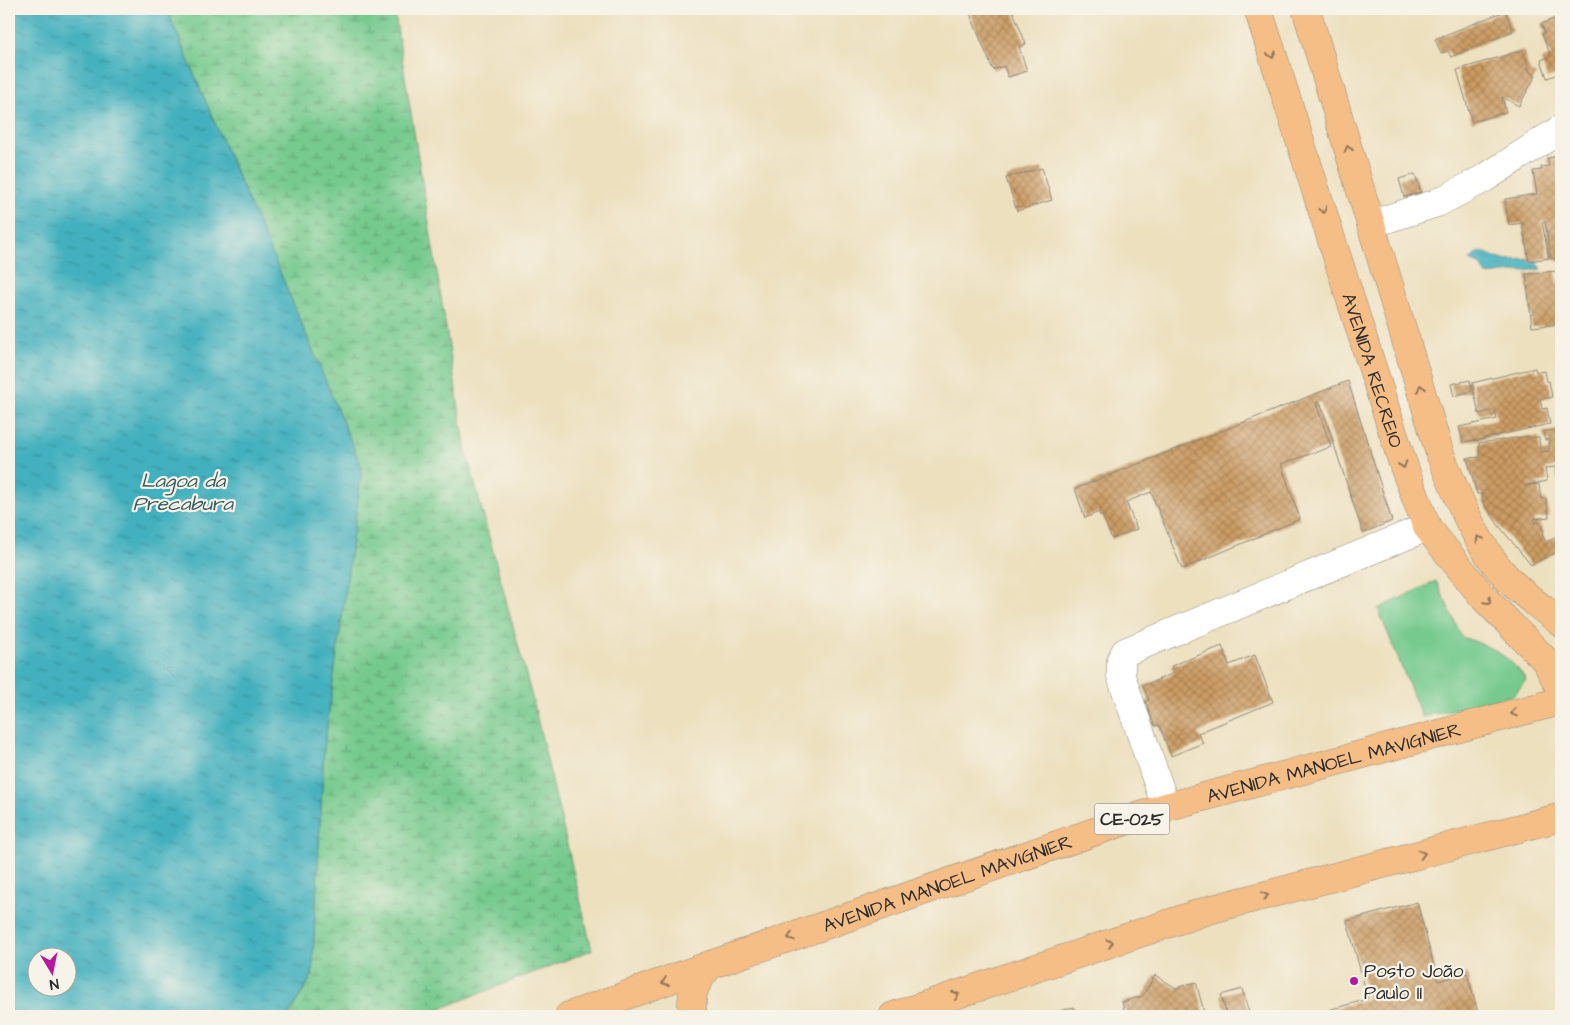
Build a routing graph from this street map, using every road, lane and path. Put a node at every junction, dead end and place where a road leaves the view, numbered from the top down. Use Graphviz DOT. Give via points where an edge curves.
graph roads {
  1 [pos="1258,9"];
  2 [pos="1306,9"];
  3 [pos="1561,129"];
  4 [pos="1371,224"];
  5 [pos="1332,239"];
  6 [pos="1427,527"];
  7 [pos="1561,623"];
  8 [pos="1561,690"];
  9 [pos="1561,700"];
  10 [pos="1166,807"];
  11 [pos="1561,817"];
  12 [pos="710,965"];
  13 [pos="569,1016"];
  14 [pos="693,1016"];
  15 [pos="893,1016"];
  1 -- 5 [label="main road, AVENIDA RECREIO, one-way"];
  4 -- 2 [label="main road, one-way"];
  3 -- 4 [label="street" via="1485,178 1437,203"];
  4 -- 5 [label="main road"];
  7 -- 4 [label="main road, one-way" via="1508,579 1477,537 1440,454"];
  5 -- 6 [label="main road, AVENIDA RECREIO, one-way" via="1404,467"];
  6 -- 8 [label="main road, AVENIDA RECREIO, one-way" via="1484,598 1546,661"];
  6 -- 10 [label="street" via="1125,652 1121,660 1121,676"];
  9 -- 10 [label="main road, AVENIDA MANOEL MAVIGNIER / CE-025, one-way"];
  10 -- 12 [label="main road, AVENIDA MANOEL MAVIGNIER / CE-025, one-way"];
  15 -- 11 [label="main road, one-way" via="1209,910"];
  12 -- 13 [label="main road, AVENIDA MANOEL MAVIGNIER / CE-025, one-way"];
  12 -- 14 [label="main road" via="696,983 691,1007"];
}
